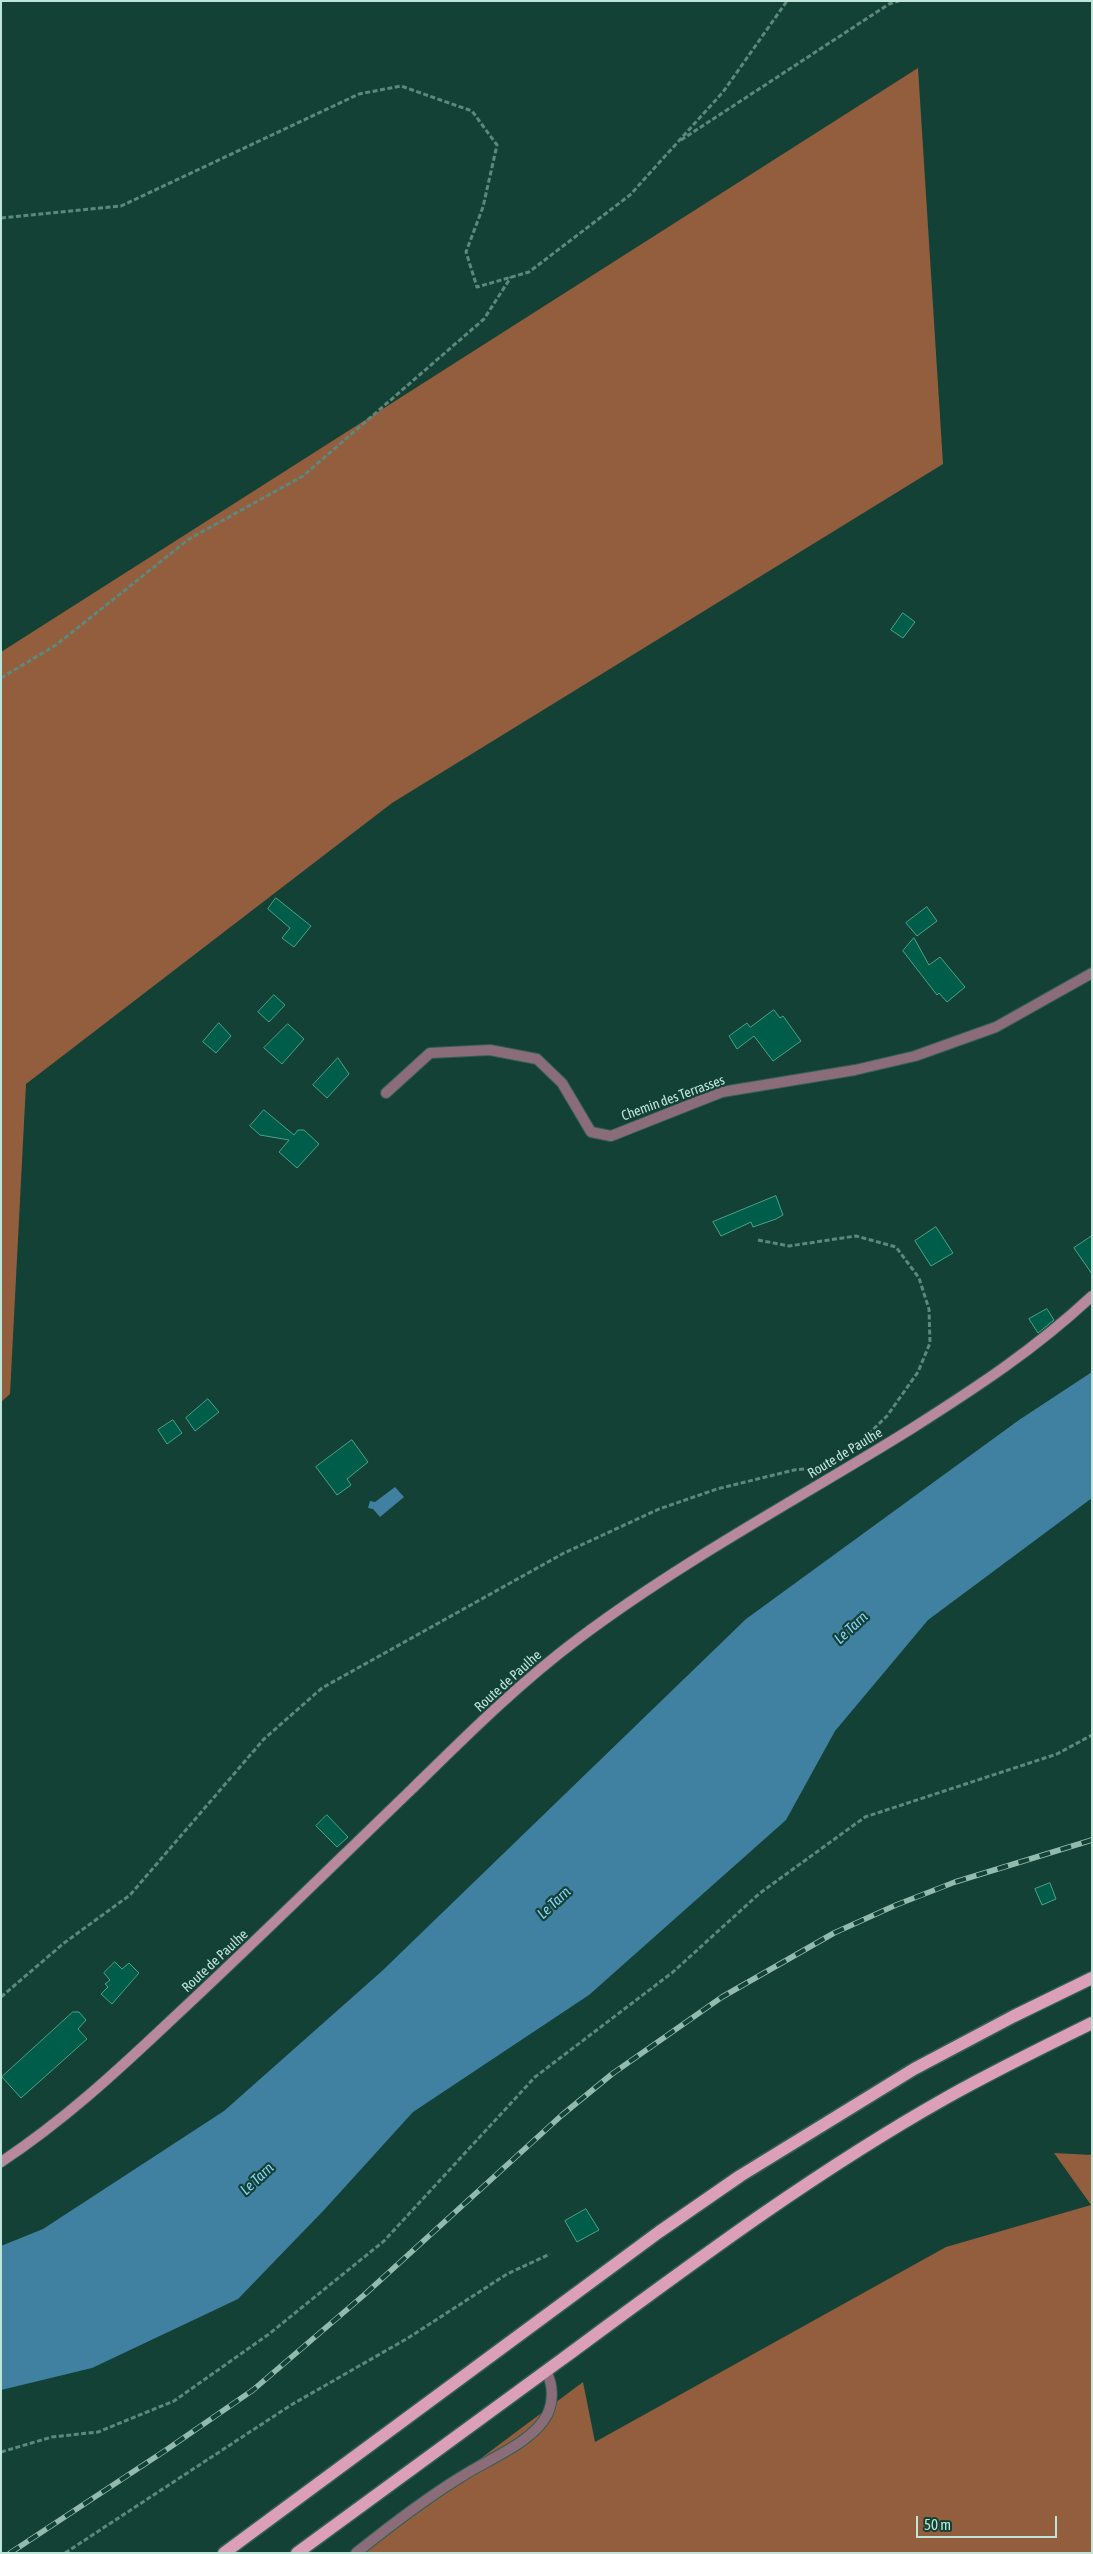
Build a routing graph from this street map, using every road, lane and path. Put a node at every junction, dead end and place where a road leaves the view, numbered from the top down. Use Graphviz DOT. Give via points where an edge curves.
graph roads {
  1 [pos="787,1"];
  2 [pos="900,1"];
  3 [pos="676,143"];
  4 [pos="1,218"];
  5 [pos="511,277"];
  6 [pos="1,678"];
  7 [pos="1092,973"];
  8 [pos="386,1093"];
  9 [pos="758,1240"];
  10 [pos="1092,1296"];
  11 [pos="853,1448"];
  12 [pos="824,1468"];
  13 [pos="1092,1735"];
  14 [pos="1092,1978"];
  15 [pos="1,1997"];
  16 [pos="1092,2023"];
  17 [pos="1,2162"];
  18 [pos="550,2254"];
  19 [pos="546,2371"];
  20 [pos="1,2452"];
  21 [pos="65,2553"];
  22 [pos="224,2553"];
  23 [pos="297,2553"];
  24 [pos="356,2553"];
  1 -- 3 [label="path" via="723,92"];
  2 -- 3 [label="path" via="880,10"];
  3 -- 5 [label="path" via="630,195 529,272"];
  4 -- 5 [label="path" via="122,206 359,94 401,86 472,111 497,145 483,207 466,252 477,287"];
  5 -- 6 [label="path" via="484,319 303,476 189,539 56,645"];
  7 -- 8 [label="street, Chemin des Terrasses" via="996,1027 915,1056 855,1070 722,1092 611,1136 590,1132 562,1083 537,1059 490,1050 430,1053"];
  9 -- 11 [label="path" via="789,1246 856,1236 896,1247 919,1278 929,1309 930,1343 918,1372 887,1416"];
  10 -- 17 [label="street, Route de Paulhe" via="994,1376 735,1534 577,1639 505,1700 106,2081 36,2139"];
  12 -- 15 [label="path" via="794,1470 717,1489 659,1509 564,1553 322,1688 264,1739 130,1895 64,1943"];
  13 -- 20 [label="path" via="1057,1754 865,1817 760,1894 673,1972 535,2077 384,2241 269,2334 174,2400 98,2432 52,2437"];
  14 -- 22 [label="main road" via="914,2069 740,2176 659,2232"];
  16 -- 19 [label="main road" via="945,2098 855,2153 692,2264"];
  18 -- 21 [label="path" via="508,2274 408,2338 291,2404"];
  19 -- 23 [label="main road"];
  19 -- 24 [label="street" via="551,2380 551,2399 547,2415 534,2430 405,2514"];
}
